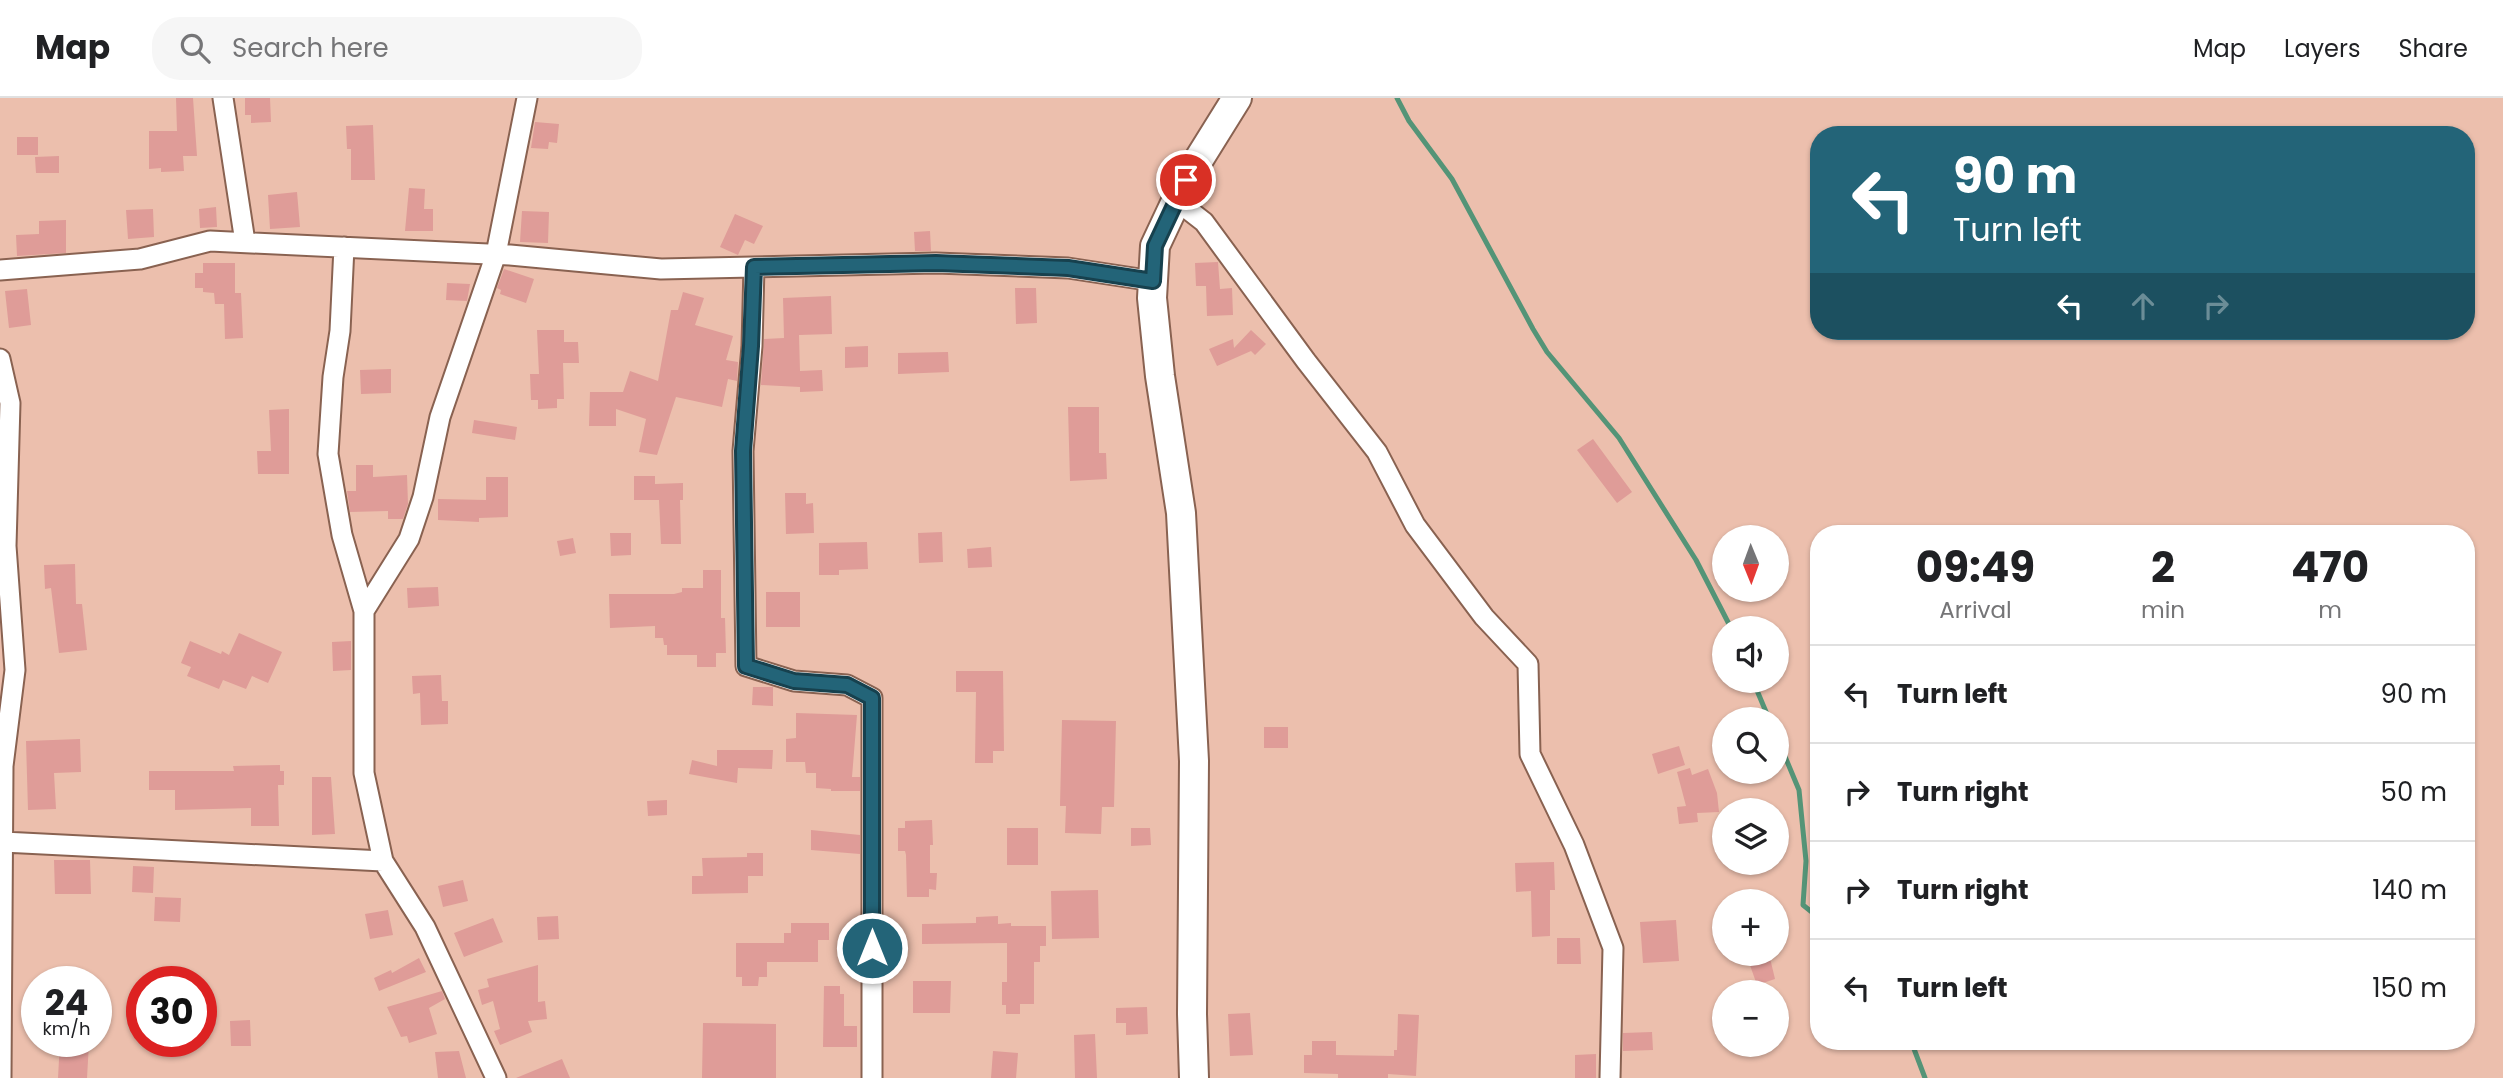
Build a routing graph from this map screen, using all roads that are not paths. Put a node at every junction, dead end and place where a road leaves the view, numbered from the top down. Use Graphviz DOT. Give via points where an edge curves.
graph roads {
  1 [pos="223,98"];
  2 [pos="527,98"];
  3 [pos="1237,98"];
  4 [pos="1177,201"];
  5 [pos="245,242"];
  6 [pos="344,247"];
  7 [pos="496,254"];
  8 [pos="754,267"];
  9 [pos="0,270"];
  10 [pos="1153,281"];
  11 [pos="0,359"];
  12 [pos="364,611"];
  13 [pos="3,842"];
  14 [pos="383,861"];
  15 [pos="1,1078"];
  16 [pos="496,1078"];
  17 [pos="872,1078"];
  18 [pos="1194,1078"];
  19 [pos="1610,1078"];
  1 -- 5 [label="street"];
  2 -- 7 [label="street"];
  3 -- 4 [label="main road"];
  4 -- 10 [label="main road" via="1155,246"];
  4 -- 19 [label="street" via="1204,222 1377,452 1415,525 1484,617 1528,664 1530,754 1574,845 1613,948"];
  5 -- 6 [label="street"];
  5 -- 9 [label="street" via="210,241 140,259"];
  6 -- 7 [label="street"];
  6 -- 12 [label="street" via="328,454 342,536"];
  7 -- 8 [label="street" via="661,269"];
  7 -- 12 [label="street" via="440,417 409,540"];
  8 -- 10 [label="street" via="936,263 1068,268"];
  8 -- 17 [label="street" via="743,451 746,666 794,681 847,685 872,698"];
  10 -- 18 [label="main road" via="1159,363 1181,513 1194,747"];
  11 -- 13 [label="street" via="10,403 6,546 15,670 3,766"];
  12 -- 14 [label="street" via="363,773"];
  13 -- 14 [label="street"];
  13 -- 15 [label="street"];
  14 -- 16 [label="street" via="425,927"];
}
